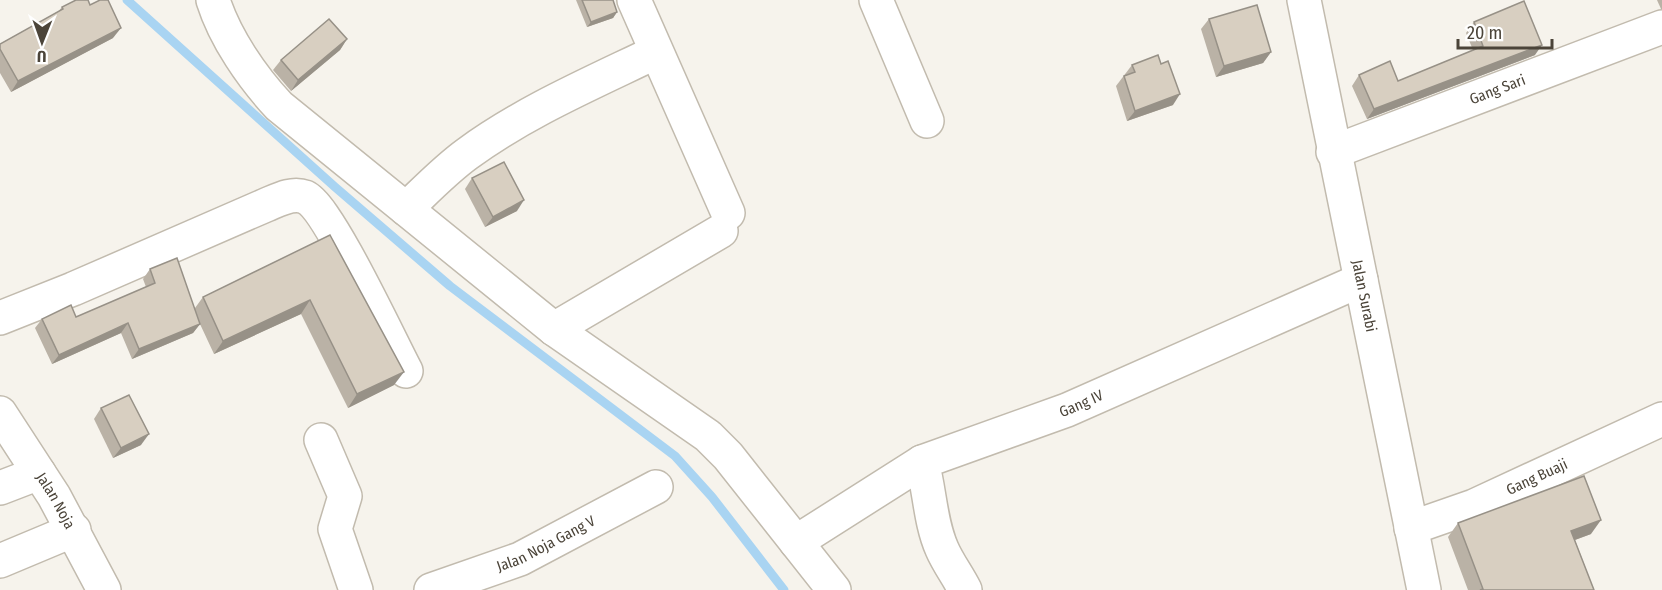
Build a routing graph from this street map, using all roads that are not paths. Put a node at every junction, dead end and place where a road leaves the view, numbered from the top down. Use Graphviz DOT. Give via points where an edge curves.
graph roads {
  1 [pos="213,0"];
  2 [pos="634,0"];
  3 [pos="876,0"];
  4 [pos="1304,0"];
  5 [pos="1662,27"];
  6 [pos="656,52"];
  7 [pos="927,121"];
  8 [pos="1333,152"];
  9 [pos="406,209"];
  10 [pos="1361,280"];
  11 [pos="0,318"];
  12 [pos="554,329"];
  13 [pos="406,370"];
  14 [pos="0,413"];
  15 [pos="1662,419"];
  16 [pos="321,440"];
  17 [pos="921,462"];
  18 [pos="39,473"];
  19 [pos="656,487"];
  20 [pos="0,488"];
  21 [pos="1411,528"];
  22 [pos="74,530"];
  23 [pos="796,542"];
  24 [pos="0,561"];
  25 [pos="449,587"];
  26 [pos="104,590"];
  27 [pos="356,590"];
  28 [pos="834,590"];
  29 [pos="965,590"];
  30 [pos="1424,590"];
  1 -- 9 [label="street" via="258,83 279,106"];
  2 -- 6 [label="street"];
  3 -- 7 [label="street"];
  4 -- 8 [label="street, Jalan Surabi"];
  5 -- 8 [label="street, Gang Sari"];
  6 -- 9 [label="street" via="492,137 466,154"];
  6 -- 12 [label="street" via="724,222"];
  8 -- 10 [label="street, Jalan Surabi"];
  9 -- 12 [label="street"];
  10 -- 17 [label="street, Gang IV" via="1067,410"];
  10 -- 21 [label="street, Jalan Surabi"];
  11 -- 13 [label="street" via="297,195 308,198 327,224"];
  12 -- 23 [label="street" via="708,436"];
  14 -- 18 [label="street, Jalan Noja"];
  15 -- 21 [label="street, Gang Buaji" via="1474,506"];
  16 -- 27 [label="street" via="345,496 335,529"];
  17 -- 23 [label="street, Gang IV"];
  17 -- 29 [label="street" via="942,550"];
  18 -- 20 [label="street"];
  18 -- 22 [label="street, Jalan Noja"];
  19 -- 25 [label="street, Jalan Noja Gang V" via="520,559"];
  21 -- 30 [label="street, Jalan Surabi"];
  22 -- 24 [label="street"];
  22 -- 26 [label="street, Jalan Noja"];
  23 -- 28 [label="street"];
}
